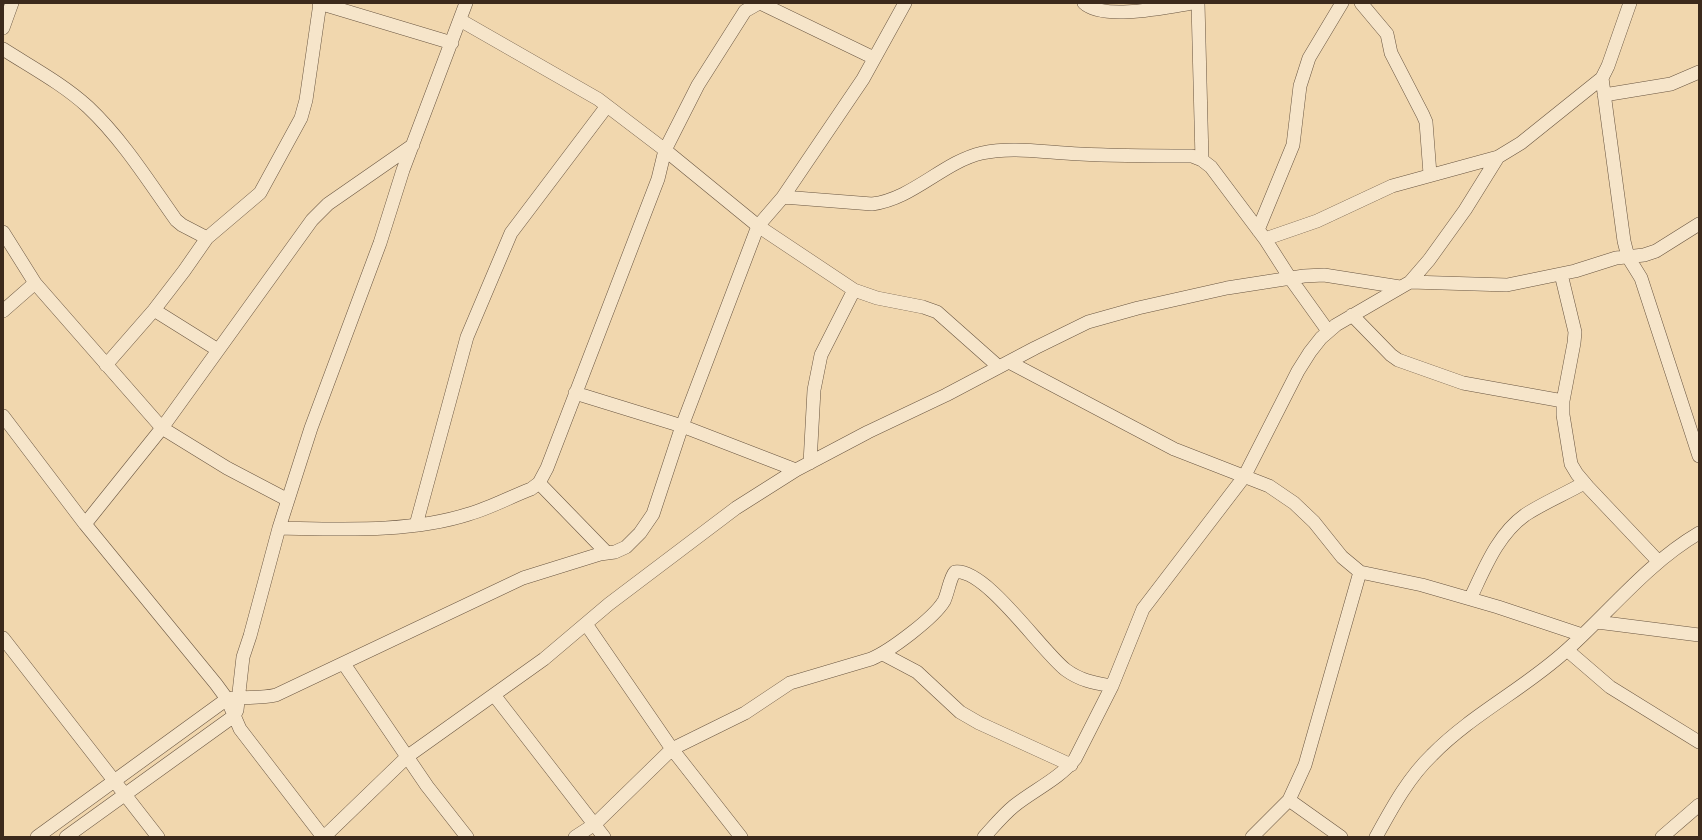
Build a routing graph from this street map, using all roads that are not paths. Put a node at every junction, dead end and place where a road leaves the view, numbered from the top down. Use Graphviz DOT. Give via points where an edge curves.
graph roads {
  1 [pos="12,3"];
  2 [pos="319,3"];
  3 [pos="466,3"];
  4 [pos="759,3"];
  5 [pos="905,3"];
  6 [pos="1084,3"];
  7 [pos="1192,3"];
  8 [pos="1198,3"];
  9 [pos="1342,3"];
  10 [pos="1361,3"];
  11 [pos="1630,3"];
  12 [pos="460,20"];
  13 [pos="3,28"];
  14 [pos="452,43"];
  15 [pos="3,49"];
  16 [pos="874,58"];
  17 [pos="1699,72"];
  18 [pos="1602,78"];
  19 [pos="1604,94"];
  20 [pos="607,106"];
  21 [pos="413,145"];
  22 [pos="665,150"];
  23 [pos="1498,157"];
  24 [pos="1202,160"];
  25 [pos="1430,174"];
  26 [pos="783,197"];
  27 [pos="1699,224"];
  28 [pos="758,226"];
  29 [pos="3,232"];
  30 [pos="1262,235"];
  31 [pos="207,238"];
  32 [pos="1628,257"];
  33 [pos="1561,274"];
  34 [pos="1290,278"];
  35 [pos="35,283"];
  36 [pos="1405,284"];
  37 [pos="854,290"];
  38 [pos="154,310"];
  39 [pos="3,311"];
  40 [pos="1352,314"];
  41 [pos="1328,331"];
  42 [pos="218,350"];
  43 [pos="1004,364"];
  44 [pos="106,365"];
  45 [pos="575,393"];
  46 [pos="1563,401"];
  47 [pos="3,416"];
  48 [pos="682,426"];
  49 [pos="162,428"];
  50 [pos="1699,456"];
  51 [pos="810,463"];
  52 [pos="796,470"];
  53 [pos="1244,476"];
  54 [pos="539,483"];
  55 [pos="1584,483"];
  56 [pos="288,500"];
  57 [pos="85,524"];
  58 [pos="416,524"];
  59 [pos="279,528"];
  60 [pos="1699,533"];
  61 [pos="607,553"];
  62 [pos="1658,561"];
  63 [pos="1360,572"];
  64 [pos="1470,599"];
  65 [pos="1597,622"];
  66 [pos="586,624"];
  67 [pos="1699,635"];
  68 [pos="1582,636"];
  69 [pos="3,638"];
  70 [pos="1567,650"];
  71 [pos="883,654"];
  72 [pos="344,664"];
  73 [pos="1112,686"];
  74 [pos="494,695"];
  75 [pos="233,698"];
  76 [pos="234,716"];
  77 [pos="1699,742"];
  78 [pos="672,749"];
  79 [pos="408,756"];
  80 [pos="1071,765"];
  81 [pos="115,781"];
  82 [pos="124,795"];
  83 [pos="1289,800"];
  84 [pos="1699,805"];
  85 [pos="595,824"];
  86 [pos="37,837"];
  87 [pos="66,837"];
  88 [pos="158,837"];
  89 [pos="323,837"];
  90 [pos="466,837"];
  91 [pos="575,837"];
  92 [pos="604,837"];
  93 [pos="741,837"];
  94 [pos="984,837"];
  95 [pos="1252,837"];
  96 [pos="1341,837"];
  97 [pos="1376,837"];
  98 [pos="1662,837"];
  1 -- 13 [label="street"];
  2 -- 14 [label="street"];
  2 -- 31 [label="street" via="306,100 301,118 260,193"];
  3 -- 12 [label="street"];
  4 -- 16 [label="street"];
  4 -- 22 [label="street" via="746,11 698,85"];
  5 -- 16 [label="street"];
  6 -- 7 [label="street" via="1095,10 1116,12"];
  8 -- 24 [label="street"];
  9 -- 30 [label="street" via="1309,58 1300,86 1293,145"];
  10 -- 25 [label="street" via="1387,34 1391,53 1424,118"];
  11 -- 18 [label="street"];
  12 -- 14 [label="street"];
  12 -- 20 [label="street" via="576,85"];
  14 -- 21 [label="street"];
  15 -- 31 [label="street" via="75,96 122,144 176,220"];
  16 -- 26 [label="street" via="863,79"];
  17 -- 19 [label="street" via="1671,84"];
  18 -- 19 [label="street"];
  18 -- 23 [label="street" via="1521,143"];
  19 -- 32 [label="street"];
  20 -- 22 [label="street"];
  20 -- 58 [label="street" via="511,233 468,337"];
  21 -- 42 [label="street" via="328,204 312,220"];
  21 -- 56 [label="street" via="311,428"];
  22 -- 28 [label="street"];
  22 -- 45 [label="street" via="658,179"];
  23 -- 25 [label="street"];
  23 -- 36 [label="street" via="1465,210 1429,260"];
  24 -- 26 [label="street" via="1192,156 1082,155 1001,150 969,157 897,198 882,203"];
  24 -- 30 [label="street" via="1211,167"];
  25 -- 30 [label="street" via="1392,186 1317,221"];
  26 -- 28 [label="street"];
  27 -- 32 [label="street" via="1656,251"];
  28 -- 37 [label="street"];
  28 -- 48 [label="street"];
  29 -- 35 [label="street"];
  30 -- 34 [label="street"];
  31 -- 38 [label="street"];
  32 -- 33 [label="street"];
  32 -- 50 [label="street" via="1641,278"];
  33 -- 36 [label="street" via="1506,285"];
  33 -- 46 [label="street" via="1575,332"];
  34 -- 36 [label="street" via="1324,275"];
  34 -- 41 [label="street"];
  34 -- 43 [label="street" via="1158,302 1088,322"];
  35 -- 39 [label="street"];
  35 -- 44 [label="street"];
  36 -- 40 [label="street"];
  37 -- 43 [label="street" via="937,312"];
  37 -- 51 [label="street" via="821,356 814,390"];
  38 -- 42 [label="street"];
  38 -- 44 [label="street"];
  40 -- 41 [label="street"];
  40 -- 46 [label="street" via="1390,355 1398,360 1463,383"];
  41 -- 53 [label="street" via="1298,371"];
  42 -- 49 [label="street"];
  43 -- 51 [label="street"];
  43 -- 53 [label="street" via="1174,449"];
  44 -- 49 [label="street"];
  45 -- 48 [label="street"];
  45 -- 54 [label="street"];
  46 -- 55 [label="street" via="1568,453"];
  47 -- 57 [label="street"];
  48 -- 52 [label="street"];
  48 -- 61 [label="street" via="653,514 626,547"];
  49 -- 56 [label="street" via="227,468"];
  49 -- 57 [label="street"];
  51 -- 52 [label="street"];
  52 -- 66 [label="street" via="736,508"];
  53 -- 63 [label="street" via="1269,486 1294,503 1314,522 1342,557"];
  53 -- 73 [label="street" via="1143,609"];
  54 -- 58 [label="street" via="470,514 441,522"];
  54 -- 61 [label="street"];
  55 -- 62 [label="street"];
  55 -- 64 [label="street" via="1525,516 1514,526 1498,544"];
  56 -- 59 [label="street"];
  57 -- 75 [label="street"];
  58 -- 59 [label="street" via="349,529"];
  59 -- 75 [label="street"];
  60 -- 62 [label="street"];
  61 -- 72 [label="street" via="523,578"];
  62 -- 65 [label="street"];
  63 -- 64 [label="street" via="1422,585"];
  63 -- 83 [label="street" via="1305,766"];
  64 -- 68 [label="street"];
  65 -- 67 [label="street"];
  65 -- 68 [label="street"];
  66 -- 74 [label="street" via="544,659"];
  66 -- 78 [label="street"];
  68 -- 70 [label="street"];
  69 -- 81 [label="street"];
  70 -- 77 [label="street" via="1610,687"];
  70 -- 97 [label="street" via="1431,755 1405,788"];
  71 -- 73 [label="street" via="933,613 943,602 953,575 960,572 995,593 1065,669 1085,681"];
  71 -- 78 [label="street" via="790,683 745,713"];
  71 -- 80 [label="street" via="917,672 960,712 979,724"];
  72 -- 75 [label="street" via="276,695 262,698"];
  72 -- 79 [label="street"];
  73 -- 80 [label="street"];
  74 -- 79 [label="street"];
  74 -- 85 [label="street"];
  75 -- 76 [label="street" via="239,705"];
  75 -- 81 [label="street"];
  76 -- 82 [label="street"];
  76 -- 89 [label="street" via="240,729"];
  78 -- 85 [label="street"];
  78 -- 93 [label="street"];
  79 -- 89 [label="street"];
  79 -- 90 [label="street" via="427,786"];
  80 -- 94 [label="street" via="1014,806"];
  81 -- 82 [label="street"];
  81 -- 86 [label="street"];
  82 -- 87 [label="street"];
  82 -- 88 [label="street"];
  83 -- 95 [label="street"];
  83 -- 96 [label="street"];
  84 -- 98 [label="street"];
  85 -- 91 [label="street"];
  85 -- 92 [label="street"];
}
